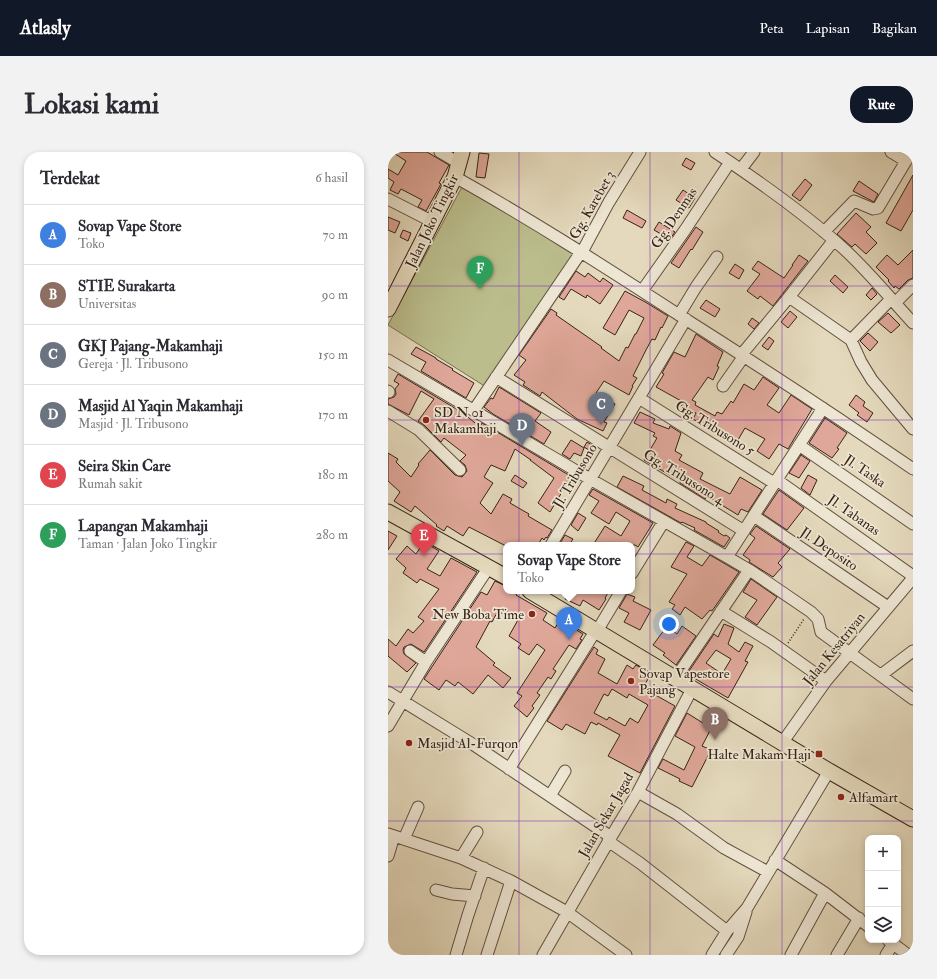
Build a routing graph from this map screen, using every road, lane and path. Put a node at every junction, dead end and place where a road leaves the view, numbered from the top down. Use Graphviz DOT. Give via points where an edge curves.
graph roads {
  1 [pos="440,152"];
  2 [pos="640,152"];
  3 [pos="715,152"];
  4 [pos="754,152"];
  5 [pos="891,152"];
  6 [pos="910,156"];
  7 [pos="730,162"];
  8 [pos="459,164"];
  9 [pos="741,169"];
  10 [pos="388,199"];
  11 [pos="433,222"];
  12 [pos="824,232"];
  13 [pos="834,240"];
  14 [pos="582,252"];
  15 [pos="718,257"];
  16 [pos="913,285"];
  17 [pos="642,291"];
  18 [pos="791,294"];
  19 [pos="893,301"];
  20 [pos="388,309"];
  21 [pos="682,317"];
  22 [pos="913,323"];
  23 [pos="851,340"];
  24 [pos="743,355"];
  25 [pos="388,360"];
  26 [pos="496,377"];
  27 [pos="723,386"];
  28 [pos="639,398"];
  29 [pos="823,408"];
  30 [pos="474,410"];
  31 [pos="388,411"];
  32 [pos="913,429"];
  33 [pos="799,445"];
  34 [pos="609,448"];
  35 [pos="913,469"];
  36 [pos="460,470"];
  37 [pos="590,479"];
  38 [pos="775,482"];
  39 [pos="388,512"];
  40 [pos="754,516"];
  41 [pos="664,521"];
  42 [pos="913,524"];
  43 [pos="744,531"];
  44 [pos="553,542"];
  45 [pos="727,557"];
  46 [pos="489,567"];
  47 [pos="635,568"];
  48 [pos="750,570"];
  49 [pos="503,575"];
  50 [pos="913,577"];
  51 [pos="535,594"];
  52 [pos="619,594"];
  53 [pos="888,607"];
  54 [pos="721,611"];
  55 [pos="809,611"];
  56 [pos="596,630"];
  57 [pos="410,650"];
  58 [pos="783,651"];
  59 [pos="913,651"];
  60 [pos="849,653"];
  61 [pos="426,662"];
  62 [pos="881,676"];
  63 [pos="675,679"];
  64 [pos="826,681"];
  65 [pos="692,689"];
  66 [pos="388,692"];
  67 [pos="913,699"];
  68 [pos="403,702"];
  69 [pos="388,726"];
  70 [pos="782,743"];
  71 [pos="509,769"];
  72 [pos="829,770"];
  73 [pos="565,772"];
  74 [pos="638,792"];
  75 [pos="550,796"];
  76 [pos="418,807"];
  77 [pos="913,819"];
  78 [pos="477,832"];
  79 [pos="395,836"];
  80 [pos="610,839"];
  81 [pos="388,856"];
  82 [pos="461,858"];
  83 [pos="775,860"];
  84 [pos="484,868"];
  85 [pos="768,872"];
  86 [pos="511,880"];
  87 [pos="436,890"];
  88 [pos="825,893"];
  89 [pos="475,896"];
  90 [pos="747,908"];
  91 [pos="567,912"];
  92 [pos="859,918"];
  93 [pos="865,923"];
  94 [pos="727,931"];
  95 [pos="890,943"];
  96 [pos="891,943"];
  97 [pos="624,954"];
  98 [pos="456,955"];
  99 [pos="487,955"];
  100 [pos="542,955"];
  101 [pos="712,955"];
  102 [pos="726,955"];
  103 [pos="791,955"];
  104 [pos="837,955"];
  105 [pos="886,955"];
  106 [pos="908,955"];
  1 -- 8 [label="street"];
  2 -- 14 [label="street, Gg. Karebet 3"];
  3 -- 7 [label="street"];
  4 -- 9 [label="street"];
  5 -- 6 [label="street"];
  6 -- 12 [label="street" via="878,208 873,209 854,201"];
  7 -- 9 [label="street"];
  7 -- 17 [label="street, Gg. Denmas"];
  8 -- 11 [label="main road, Jalan Joko Tingkir"];
  8 -- 14 [label="street" via="494,199"];
  9 -- 12 [label="street"];
  10 -- 11 [label="street"];
  11 -- 20 [label="main road, Jalan Joko Tingkir"];
  12 -- 13 [label="street"];
  13 -- 18 [label="street"];
  13 -- 19 [label="street"];
  14 -- 17 [label="street"];
  14 -- 26 [label="street, Gg. Karebet 3"];
  15 -- 21 [label="street, Jl. Tribusono" via="696,287"];
  16 -- 19 [label="street"];
  17 -- 21 [label="street"];
  18 -- 23 [label="street"];
  18 -- 24 [label="street"];
  19 -- 22 [label="street"];
  19 -- 23 [label="street"];
  21 -- 24 [label="street"];
  21 -- 28 [label="street, Jl. Tribusono"];
  23 -- 32 [label="street" via="872,380"];
  24 -- 27 [label="street"];
  24 -- 29 [label="street"];
  25 -- 30 [label="street"];
  26 -- 30 [label="street, Gg. Karebet 3"];
  26 -- 34 [label="street, Gg. Tribusono 4"];
  28 -- 34 [label="street, Jl. Tribusono"];
  28 -- 38 [label="street, Gg. Tribusono 5"];
  29 -- 33 [label="street"];
  29 -- 35 [label="street"];
  30 -- 37 [label="street"];
  31 -- 36 [label="street" via="419,430"];
  33 -- 38 [label="street"];
  33 -- 42 [label="street, Jl. Taska"];
  34 -- 37 [label="street, Jl. Tribusono"];
  34 -- 43 [label="street, Gg. Tribusono 4"];
  37 -- 41 [label="street"];
  37 -- 44 [label="street, Jl. Tribusono"];
  38 -- 40 [label="street"];
  38 -- 50 [label="street, Jl. Tabanas"];
  39 -- 46 [label="main road"];
  40 -- 43 [label="street"];
  40 -- 53 [label="street, Jl. Deposito"];
  41 -- 45 [label="street"];
  41 -- 47 [label="street"];
  43 -- 45 [label="street"];
  45 -- 48 [label="street"];
  46 -- 49 [label="main road"];
  46 -- 61 [label="street"];
  48 -- 54 [label="street"];
  48 -- 55 [label="street"];
  50 -- 53 [label="street, Jalan Kesatriyan"];
  51 -- 56 [label="main road"];
  52 -- 56 [label="street"];
  53 -- 60 [label="street, Jalan Kesatriyan"];
  54 -- 58 [label="street"];
  54 -- 63 [label="street"];
  55 -- 58 [label="path"];
  55 -- 60 [label="street" via="818,619 821,632"];
  56 -- 63 [label="main road"];
  56 -- 71 [label="street"];
  57 -- 61 [label="street"];
  58 -- 64 [label="street"];
  59 -- 62 [label="street"];
  60 -- 62 [label="street"];
  60 -- 64 [label="street, Jalan Kesatriyan"];
  61 -- 68 [label="street"];
  62 -- 67 [label="street"];
  63 -- 65 [label="main road"];
  64 -- 70 [label="street, Jalan Kesatriyan"];
  65 -- 70 [label="main road"];
  65 -- 74 [label="street, Jalan Sekar Jagad"];
  66 -- 68 [label="street"];
  68 -- 69 [label="street"];
  68 -- 71 [label="street"];
  70 -- 72 [label="main road"];
  71 -- 75 [label="street"];
  72 -- 77 [label="main road"];
  72 -- 83 [label="street"];
  73 -- 75 [label="street"];
  74 -- 80 [label="street, Jalan Sekar Jagad"];
  74 -- 85 [label="street" via="677,814 724,848"];
  75 -- 80 [label="street"];
  76 -- 79 [label="street"];
  78 -- 82 [label="street"];
  79 -- 81 [label="street"];
  79 -- 82 [label="street"];
  80 -- 91 [label="street, Jalan Sekar Jagad"];
  80 -- 94 [label="street"];
  82 -- 84 [label="street"];
  83 -- 85 [label="street"];
  83 -- 88 [label="street"];
  84 -- 86 [label="street"];
  84 -- 89 [label="street"];
  85 -- 90 [label="street"];
  86 -- 91 [label="street"];
  86 -- 99 [label="street"];
  87 -- 89 [label="street"];
  88 -- 92 [label="street"];
  88 -- 103 [label="street"];
  89 -- 98 [label="street"];
  90 -- 94 [label="street"];
  90 -- 102 [label="street" via="738,937"];
  91 -- 97 [label="street"];
  91 -- 100 [label="street, Jalan Sekar Jagad"];
  92 -- 93 [label="street"];
  92 -- 104 [label="street"];
  94 -- 101 [label="street"];
  95 -- 105 [label="street"];
  96 -- 106 [label="street"];
}
